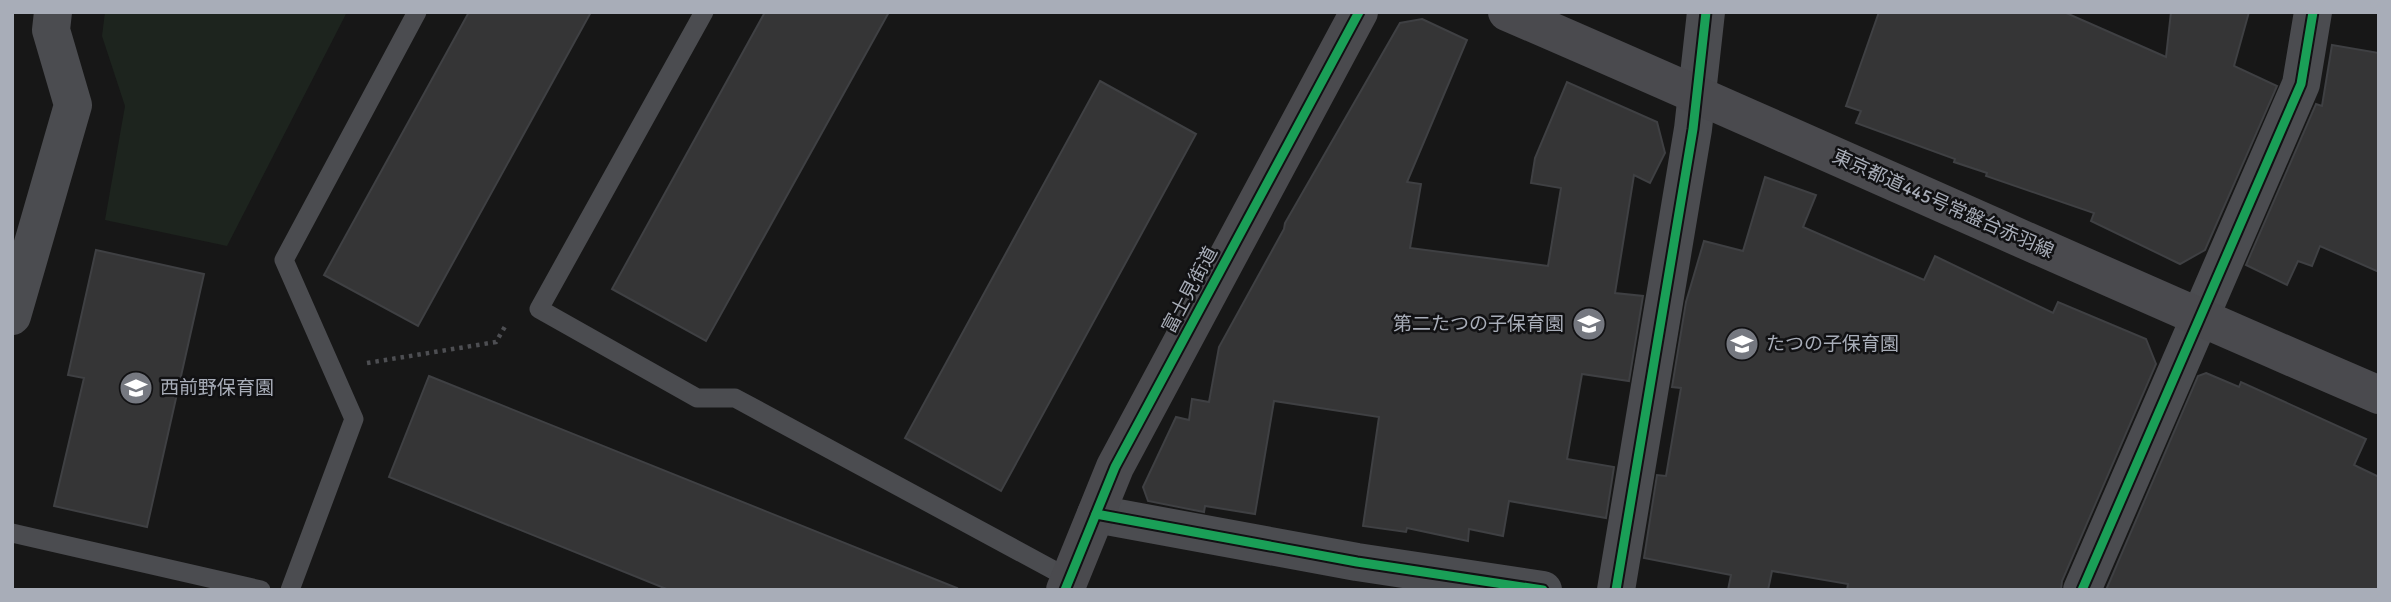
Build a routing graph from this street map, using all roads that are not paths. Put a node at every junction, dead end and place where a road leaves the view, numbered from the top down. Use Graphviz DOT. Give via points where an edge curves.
graph roads {
  1 [pos="53,12"];
  2 [pos="417,12"];
  3 [pos="704,12"];
  4 [pos="1359,12"];
  5 [pos="1507,12"];
  6 [pos="1706,12"];
  7 [pos="2313,12"];
  8 [pos="1699,95"];
  9 [pos="12,316"];
  10 [pos="2199,318"];
  11 [pos="2379,395"];
  12 [pos="1096,514"];
  13 [pos="12,533"];
  14 [pos="1352,576"];
  15 [pos="1068,584"];
  16 [pos="261,590"];
  17 [pos="290,590"];
  18 [pos="1543,590"];
  19 [pos="1616,590"];
  20 [pos="2082,590"];
  1 -- 9 [label="street" via="51,30 73,105"];
  2 -- 17 [label="lane" via="284,260 354,419"];
  3 -- 15 [label="lane" via="539,309 697,398 735,398"];
  4 -- 12 [label="main road, 富士見街道" via="1115,467"];
  5 -- 8 [label="main road, 東京都道445号常盤台赤羽線"];
  6 -- 8 [label="street"];
  7 -- 10 [label="street" via="2301,84"];
  8 -- 10 [label="main road, 東京都道445号常盤台赤羽線"];
  8 -- 19 [label="street"];
  10 -- 11 [label="main road, 東京都道445号常盤台赤羽線"];
  10 -- 20 [label="street"];
  12 -- 14 [label="street"];
  12 -- 15 [label="main road, 富士見街道"];
  13 -- 16 [label="lane"];
  14 -- 18 [label="street"];
}
